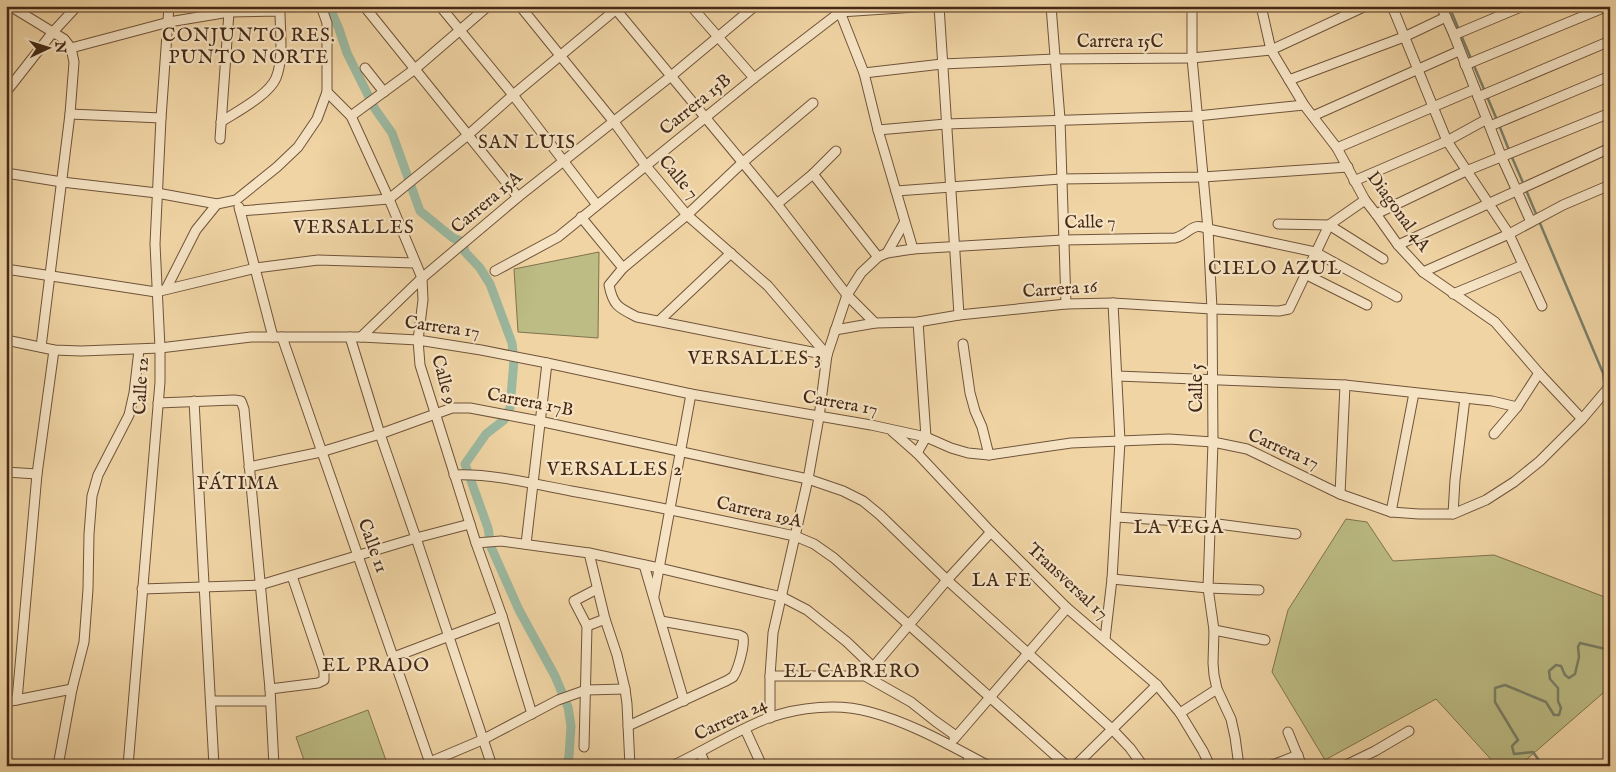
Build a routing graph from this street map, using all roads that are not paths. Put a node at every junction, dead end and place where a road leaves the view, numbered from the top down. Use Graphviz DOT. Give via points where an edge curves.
graph roads {
  1 [pos="10,6"];
  2 [pos="76,6"];
  3 [pos="170,6"];
  4 [pos="321,6"];
  5 [pos="364,6"];
  6 [pos="440,6"];
  7 [pos="488,6"];
  8 [pos="520,6"];
  9 [pos="690,6"];
  10 [pos="755,6"];
  11 [pos="932,6"];
  12 [pos="939,6"];
  13 [pos="1051,6"];
  14 [pos="1192,6"];
  15 [pos="1260,6"];
  16 [pos="1366,6"];
  17 [pos="1392,6"];
  18 [pos="1441,6"];
  19 [pos="1523,6"];
  20 [pos="1608,6"];
  21 [pos="617,8"];
  22 [pos="837,9"];
  23 [pos="229,12"];
  24 [pos="1446,18"];
  25 [pos="169,22"];
  26 [pos="459,30"];
  27 [pos="53,32"];
  28 [pos="1459,33"];
  29 [pos="718,37"];
  30 [pos="1404,37"];
  31 [pos="1610,42"];
  32 [pos="71,48"];
  33 [pos="1271,50"];
  34 [pos="1459,51"];
  35 [pos="560,56"];
  36 [pos="1055,58"];
  37 [pos="1192,58"];
  38 [pos="1471,62"];
  39 [pos="942,64"];
  40 [pos="365,68"];
  41 [pos="415,69"];
  42 [pos="1418,70"];
  43 [pos="864,73"];
  44 [pos="1610,76"];
  45 [pos="670,77"];
  46 [pos="754,78"];
  47 [pos="1289,80"];
  48 [pos="6,92"];
  49 [pos="327,92"];
  50 [pos="384,92"];
  51 [pos="1482,92"];
  52 [pos="513,95"];
  53 [pos="814,103"];
  54 [pos="1304,105"];
  55 [pos="1433,108"];
  56 [pos="1610,113"];
  57 [pos="70,114"];
  58 [pos="351,116"];
  59 [pos="1197,116"];
  60 [pos="1313,116"];
  61 [pos="161,118"];
  62 [pos="704,118"];
  63 [pos="1060,119"];
  64 [pos="221,122"];
  65 [pos="614,122"];
  66 [pos="1494,123"];
  67 [pos="946,124"];
  68 [pos="878,130"];
  69 [pos="468,135"];
  70 [pos="220,139"];
  71 [pos="1447,141"];
  72 [pos="1337,148"];
  73 [pos="1610,148"];
  74 [pos="836,151"];
  75 [pos="1502,158"];
  76 [pos="563,162"];
  77 [pos="742,163"];
  78 [pos="646,166"];
  79 [pos="1348,167"];
  80 [pos="1466,171"];
  81 [pos="6,173"];
  82 [pos="813,174"];
  83 [pos="1203,177"];
  84 [pos="1061,179"];
  85 [pos="1354,181"];
  86 [pos="62,182"];
  87 [pos="1610,185"];
  88 [pos="950,187"];
  89 [pos="1517,190"];
  90 [pos="896,191"];
  91 [pos="157,193"];
  92 [pos="518,197"];
  93 [pos="389,199"];
  94 [pos="236,200"];
  95 [pos="1365,200"];
  96 [pos="1488,203"];
  97 [pos="217,204"];
  98 [pos="777,204"];
  99 [pos="596,205"];
  100 [pos="240,211"];
  101 [pos="1376,214"];
  102 [pos="687,215"];
  103 [pos="581,217"];
  104 [pos="1536,220"];
  105 [pos="904,223"];
  106 [pos="1278,224"];
  107 [pos="1329,225"];
  108 [pos="1208,229"];
  109 [pos="1509,234"];
  110 [pos="1063,240"];
  111 [pos="954,245"];
  112 [pos="1398,245"];
  113 [pos="913,249"];
  114 [pos="731,252"];
  115 [pos="1315,252"];
  116 [pos="887,253"];
  117 [pos="878,256"];
  118 [pos="1383,260"];
  119 [pos="415,263"];
  120 [pos="1522,264"];
  121 [pos="256,268"];
  122 [pos="623,268"];
  123 [pos="6,269"];
  124 [pos="494,271"];
  125 [pos="1423,272"];
  126 [pos="1305,274"];
  127 [pos="50,276"];
  128 [pos="422,278"];
  129 [pos="166,289"];
  130 [pos="156,292"];
  131 [pos="847,294"];
  132 [pos="1453,294"];
  133 [pos="1397,298"];
  134 [pos="1113,303"];
  135 [pos="1066,304"];
  136 [pos="1367,305"];
  137 [pos="1542,306"];
  138 [pos="1212,309"];
  139 [pos="959,315"];
  140 [pos="660,322"];
  141 [pos="918,322"];
  142 [pos="875,324"];
  143 [pos="835,330"];
  144 [pos="278,337"];
  145 [pos="350,337"];
  146 [pos="361,337"];
  147 [pos="6,340"];
  148 [pos="418,340"];
  149 [pos="963,344"];
  150 [pos="41,347"];
  151 [pos="160,348"];
  152 [pos="54,350"];
  153 [pos="139,350"];
  154 [pos="827,355"];
  155 [pos="547,363"];
  156 [pos="1539,373"];
  157 [pos="1117,376"];
  158 [pos="1213,380"];
  159 [pos="1345,386"];
  160 [pos="1610,386"];
  161 [pos="1414,393"];
  162 [pos="691,394"];
  163 [pos="1465,398"];
  164 [pos="194,402"];
  165 [pos="158,403"];
  166 [pos="1516,407"];
  167 [pos="435,413"];
  168 [pos="819,417"];
  169 [pos="1582,419"];
  170 [pos="539,421"];
  171 [pos="891,431"];
  172 [pos="380,434"];
  173 [pos="1494,434"];
  174 [pos="926,437"];
  175 [pos="1120,441"];
  176 [pos="1213,442"];
  177 [pos="680,451"];
  178 [pos="321,452"];
  179 [pos="917,454"];
  180 [pos="989,455"];
  181 [pos="249,467"];
  182 [pos="6,472"];
  183 [pos="37,474"];
  184 [pos="459,475"];
  185 [pos="808,479"];
  186 [pos="532,484"];
  187 [pos="1340,494"];
  188 [pos="670,509"];
  189 [pos="1391,512"];
  190 [pos="1453,514"];
  191 [pos="1116,517"];
  192 [pos="1210,523"];
  193 [pos="470,524"];
  194 [pos="991,532"];
  195 [pos="1296,534"];
  196 [pos="795,536"];
  197 [pos="416,538"];
  198 [pos="476,544"];
  199 [pos="526,544"];
  200 [pos="589,553"];
  201 [pos="359,556"];
  202 [pos="644,565"];
  203 [pos="659,568"];
  204 [pos="292,576"];
  205 [pos="1112,579"];
  206 [pos="947,580"];
  207 [pos="260,585"];
  208 [pos="205,588"];
  209 [pos="1208,588"];
  210 [pos="142,589"];
  211 [pos="598,589"];
  212 [pos="1259,590"];
  213 [pos="654,596"];
  214 [pos="782,597"];
  215 [pos="1067,608"];
  216 [pos="502,616"];
  217 [pos="604,619"];
  218 [pos="661,621"];
  219 [pos="908,624"];
  220 [pos="587,626"];
  221 [pos="1214,630"];
  222 [pos="449,637"];
  223 [pos="1105,639"];
  224 [pos="1265,640"];
  225 [pos="1028,654"];
  226 [pos="394,658"];
  227 [pos="872,667"];
  228 [pos="770,676"];
  229 [pos="866,676"];
  230 [pos="1157,685"];
  231 [pos="72,689"];
  232 [pos="270,689"];
  233 [pos="625,689"];
  234 [pos="1217,689"];
  235 [pos="586,690"];
  236 [pos="990,696"];
  237 [pos="17,700"];
  238 [pos="211,701"];
  239 [pos="270,701"];
  240 [pos="684,701"];
  241 [pos="6,702"];
  242 [pos="1180,713"];
  243 [pos="532,714"];
  244 [pos="770,718"];
  245 [pos="934,721"];
  246 [pos="628,726"];
  247 [pos="745,729"];
  248 [pos="1112,729"];
  249 [pos="1409,731"];
  250 [pos="1288,732"];
  251 [pos="927,735"];
  252 [pos="956,736"];
  253 [pos="482,740"];
  254 [pos="949,745"];
  255 [pos="584,747"];
  256 [pos="700,752"];
  257 [pos="1298,755"];
  258 [pos="969,756"];
  259 [pos="430,764"];
  260 [pos="58,766"];
  261 [pos="128,766"];
  262 [pos="214,766"];
  263 [pos="274,766"];
  264 [pos="492,766"];
  265 [pos="630,766"];
  266 [pos="672,766"];
  267 [pos="706,766"];
  268 [pos="762,766"];
  269 [pos="968,766"];
  270 [pos="989,766"];
  271 [pos="1067,766"];
  272 [pos="1075,766"];
  273 [pos="1143,766"];
  274 [pos="1210,766"];
  275 [pos="1239,766"];
  276 [pos="1270,766"];
  277 [pos="1302,766"];
  278 [pos="1344,766"];
  1 -- 27 [label="street"];
  2 -- 27 [label="street"];
  3 -- 25 [label="street, Calle 12"];
  4 -- 49 [label="street" via="327,23"];
  5 -- 41 [label="street"];
  6 -- 26 [label="street"];
  7 -- 26 [label="street"];
  8 -- 35 [label="street, Calle 7"];
  9 -- 29 [label="street"];
  10 -- 29 [label="street, Carrera 15A"];
  11 -- 22 [label="street"];
  12 -- 39 [label="street"];
  13 -- 36 [label="street"];
  14 -- 37 [label="street, Calle 5"];
  15 -- 33 [label="street, Diagonal 4A"];
  16 -- 33 [label="street, Carrera 15C"];
  17 -- 30 [label="street"];
  18 -- 24 [label="street"];
  19 -- 28 [label="street"];
  20 -- 38 [label="street"];
  21 -- 35 [label="street"];
  21 -- 45 [label="street"];
  22 -- 43 [label="street"];
  22 -- 46 [label="street, Carrera 15B"];
  23 -- 25 [label="street"];
  23 -- 64 [label="street"];
  23 -- 64 [label="street" via="280,11 280,63 275,80 265,91"];
  24 -- 28 [label="street"];
  24 -- 30 [label="street"];
  25 -- 32 [label="street"];
  25 -- 61 [label="street, Calle 12"];
  26 -- 41 [label="street"];
  26 -- 52 [label="street"];
  27 -- 32 [label="street"];
  27 -- 48 [label="street"];
  28 -- 34 [label="street"];
  29 -- 45 [label="street, Carrera 15A"];
  29 -- 46 [label="street"];
  30 -- 42 [label="street"];
  30 -- 47 [label="street"];
  31 -- 51 [label="street"];
  32 -- 57 [label="street" via="74,62"];
  33 -- 37 [label="street, Carrera 15C"];
  33 -- 47 [label="street, Diagonal 4A"];
  34 -- 38 [label="street"];
  34 -- 42 [label="street"];
  35 -- 52 [label="street"];
  35 -- 65 [label="street, Calle 7"];
  36 -- 37 [label="street, Carrera 15C"];
  36 -- 39 [label="street, Carrera 15C"];
  36 -- 63 [label="street"];
  37 -- 59 [label="street, Calle 5"];
  38 -- 51 [label="street"];
  39 -- 43 [label="street, Carrera 15C"];
  39 -- 67 [label="street"];
  40 -- 50 [label="street"];
  41 -- 50 [label="street"];
  41 -- 69 [label="street"];
  42 -- 55 [label="street"];
  42 -- 60 [label="street"];
  43 -- 68 [label="street"];
  44 -- 66 [label="street"];
  45 -- 62 [label="street"];
  45 -- 65 [label="street, Carrera 15A"];
  46 -- 62 [label="street, Carrera 15B"];
  47 -- 54 [label="street, Diagonal 4A"];
  49 -- 58 [label="street, Calle 9"];
  49 -- 94 [label="street" via="318,119 298,146"];
  50 -- 58 [label="street"];
  51 -- 55 [label="street"];
  51 -- 66 [label="street"];
  52 -- 69 [label="street"];
  52 -- 76 [label="street"];
  53 -- 77 [label="street"];
  54 -- 59 [label="street"];
  54 -- 60 [label="street, Diagonal 4A"];
  55 -- 71 [label="street"];
  55 -- 72 [label="street"];
  56 -- 75 [label="street"];
  57 -- 61 [label="street"];
  57 -- 86 [label="street"];
  58 -- 93 [label="street, Calle 9"];
  59 -- 63 [label="street"];
  59 -- 83 [label="street, Calle 5"];
  60 -- 72 [label="street, Diagonal 4A"];
  61 -- 91 [label="street, Calle 12"];
  62 -- 77 [label="street"];
  62 -- 78 [label="street, Carrera 15B"];
  63 -- 67 [label="street"];
  63 -- 84 [label="street"];
  64 -- 70 [label="street"];
  65 -- 76 [label="street, Carrera 15A"];
  65 -- 78 [label="street, Calle 7"];
  66 -- 71 [label="street"];
  66 -- 75 [label="street"];
  67 -- 68 [label="street"];
  67 -- 88 [label="street"];
  68 -- 90 [label="street"];
  69 -- 92 [label="street"];
  69 -- 93 [label="street"];
  71 -- 80 [label="street"];
  71 -- 85 [label="street"];
  72 -- 79 [label="street, Diagonal 4A"];
  73 -- 89 [label="street"];
  74 -- 82 [label="street"];
  75 -- 80 [label="street"];
  75 -- 89 [label="street"];
  76 -- 92 [label="street, Carrera 15A"];
  76 -- 99 [label="street"];
  77 -- 98 [label="street"];
  77 -- 102 [label="street"];
  78 -- 99 [label="street, Carrera 15B"];
  78 -- 102 [label="street, Calle 7"];
  79 -- 83 [label="street"];
  79 -- 85 [label="street, Diagonal 4A"];
  80 -- 96 [label="street"];
  80 -- 101 [label="street"];
  81 -- 86 [label="street"];
  82 -- 98 [label="street"];
  82 -- 117 [label="street"];
  83 -- 84 [label="street"];
  83 -- 108 [label="street, Calle 5"];
  84 -- 88 [label="street"];
  84 -- 110 [label="street"];
  85 -- 95 [label="street, Diagonal 4A"];
  86 -- 91 [label="street"];
  86 -- 127 [label="street"];
  87 -- 104 [label="street" via="1563,204"];
  88 -- 90 [label="street"];
  88 -- 111 [label="street"];
  89 -- 96 [label="street"];
  89 -- 104 [label="street"];
  90 -- 105 [label="street"];
  91 -- 97 [label="street"];
  91 -- 130 [label="street, Calle 12"];
  92 -- 128 [label="street, Carrera 15A"];
  93 -- 100 [label="street"];
  93 -- 119 [label="street, Calle 9"];
  94 -- 97 [label="street"];
  94 -- 100 [label="street, Calle 11"];
  95 -- 101 [label="street, Diagonal 4A"];
  95 -- 107 [label="street"];
  96 -- 109 [label="street"];
  96 -- 112 [label="street"];
  97 -- 129 [label="street" via="196,230"];
  98 -- 131 [label="street"];
  99 -- 103 [label="street, Carrera 15B"];
  100 -- 121 [label="street, Calle 11"];
  101 -- 112 [label="street, Diagonal 4A"];
  102 -- 114 [label="street, Calle 7"];
  102 -- 122 [label="street"];
  103 -- 122 [label="street"];
  103 -- 124 [label="street, Carrera 15B" via="558,236"];
  104 -- 109 [label="street"];
  105 -- 113 [label="street"];
  105 -- 116 [label="street"];
  106 -- 107 [label="street"];
  107 -- 115 [label="street"];
  107 -- 118 [label="street"];
  108 -- 110 [label="street, Calle 7" via="1195,226 1175,238"];
  108 -- 115 [label="street, Calle 7"];
  108 -- 138 [label="street, Calle 5"];
  109 -- 120 [label="street"];
  109 -- 125 [label="street"];
  110 -- 111 [label="street, Calle 7"];
  110 -- 135 [label="street"];
  111 -- 113 [label="street, Calle 7"];
  111 -- 139 [label="street"];
  112 -- 125 [label="street, Diagonal 4A"];
  113 -- 116 [label="street, Calle 7"];
  114 -- 140 [label="street"];
  114 -- 154 [label="street, Calle 7" via="768,286"];
  115 -- 126 [label="street"];
  115 -- 133 [label="street, Calle 7"];
  116 -- 117 [label="street, Calle 7"];
  117 -- 131 [label="street, Calle 7"];
  119 -- 121 [label="street" via="318,260"];
  119 -- 128 [label="street, Calle 9"];
  120 -- 132 [label="street"];
  120 -- 137 [label="street"];
  121 -- 129 [label="street"];
  121 -- 144 [label="street, Calle 11"];
  122 -- 140 [label="street" via="609,285 619,308 637,317"];
  123 -- 127 [label="street"];
  125 -- 132 [label="street, Diagonal 4A"];
  126 -- 136 [label="street"];
  126 -- 138 [label="street, Carrera 16" via="1289,309"];
  127 -- 130 [label="street"];
  127 -- 150 [label="street"];
  128 -- 146 [label="street, Carrera 15A"];
  128 -- 148 [label="street, Calle 9"];
  129 -- 130 [label="street"];
  130 -- 151 [label="street, Calle 12"];
  131 -- 142 [label="street"];
  131 -- 143 [label="street, Calle 7"];
  132 -- 156 [label="street, Diagonal 4A" via="1495,322"];
  134 -- 135 [label="street, Carrera 16"];
  134 -- 138 [label="street, Carrera 16"];
  134 -- 157 [label="street"];
  135 -- 139 [label="street, Carrera 16"];
  138 -- 158 [label="street, Calle 5"];
  139 -- 141 [label="street, Carrera 16"];
  140 -- 154 [label="street"];
  141 -- 142 [label="street, Carrera 16"];
  141 -- 174 [label="street"];
  142 -- 143 [label="street, Carrera 16"];
  143 -- 154 [label="street, Calle 7"];
  144 -- 145 [label="street, Carrera 17"];
  144 -- 151 [label="street, Carrera 17" via="216,340"];
  144 -- 178 [label="street, Calle 11"];
  145 -- 146 [label="street, Carrera 17"];
  145 -- 172 [label="street"];
  146 -- 148 [label="street, Carrera 17"];
  147 -- 150 [label="street, Carrera 17"];
  148 -- 155 [label="street, Carrera 17"];
  148 -- 167 [label="street, Calle 9" via="420,365"];
  149 -- 180 [label="street" via="970,393"];
  150 -- 152 [label="street, Carrera 17"];
  151 -- 153 [label="street, Carrera 17"];
  151 -- 165 [label="street, Calle 12"];
  152 -- 153 [label="street, Carrera 17"];
  152 -- 183 [label="street"];
  153 -- 231 [label="street" via="129,415 98,475 92,496 84,642"];
  154 -- 168 [label="street, Calle 7"];
  155 -- 162 [label="street, Carrera 17"];
  155 -- 170 [label="street"];
  156 -- 166 [label="street"];
  156 -- 169 [label="street, Diagonal 4A"];
  157 -- 158 [label="street"];
  157 -- 175 [label="street"];
  158 -- 159 [label="street"];
  158 -- 176 [label="street, Calle 5"];
  159 -- 161 [label="street"];
  159 -- 187 [label="street"];
  160 -- 169 [label="street, Carrera 17"];
  161 -- 163 [label="street"];
  161 -- 189 [label="street"];
  162 -- 168 [label="street, Carrera 17"];
  162 -- 177 [label="street"];
  163 -- 166 [label="street"];
  163 -- 190 [label="street"];
  164 -- 165 [label="street"];
  164 -- 181 [label="street" via="242,401"];
  164 -- 208 [label="street"];
  165 -- 210 [label="street, Calle 12"];
  166 -- 173 [label="street"];
  167 -- 170 [label="street, Carrera 17B" via="452,408 470,408"];
  167 -- 172 [label="street, Carrera 17B"];
  167 -- 184 [label="street, Calle 9"];
  168 -- 171 [label="street, Carrera 17"];
  168 -- 185 [label="street, Calle 7"];
  169 -- 190 [label="street, Carrera 17" via="1514,482 1486,500"];
  170 -- 177 [label="street, Carrera 17B"];
  170 -- 186 [label="street"];
  171 -- 174 [label="street, Carrera 17"];
  171 -- 179 [label="street, Transversal 17"];
  172 -- 178 [label="street, Carrera 17B"];
  172 -- 197 [label="street"];
  174 -- 179 [label="street"];
  174 -- 180 [label="street, Carrera 17" via="968,453"];
  175 -- 176 [label="street, Carrera 17" via="1169,439"];
  175 -- 180 [label="street, Carrera 17" via="1071,443"];
  175 -- 191 [label="street"];
  176 -- 187 [label="street, Carrera 17" via="1247,449"];
  176 -- 192 [label="street, Calle 5"];
  177 -- 185 [label="street, Carrera 17B"];
  177 -- 188 [label="street"];
  178 -- 181 [label="street, Carrera 17B"];
  178 -- 201 [label="street, Calle 11"];
  179 -- 194 [label="street, Transversal 17"];
  181 -- 207 [label="street"];
  182 -- 183 [label="street"];
  183 -- 237 [label="street"];
  184 -- 186 [label="street, Carrera 19A"];
  184 -- 193 [label="street, Calle 9"];
  185 -- 196 [label="street, Calle 7"];
  185 -- 206 [label="street, Carrera 17B" via="863,501"];
  186 -- 188 [label="street, Carrera 19A"];
  186 -- 199 [label="street"];
  187 -- 189 [label="street, Carrera 17"];
  188 -- 196 [label="street, Carrera 19A"];
  188 -- 203 [label="street"];
  189 -- 190 [label="street, Carrera 17"];
  191 -- 192 [label="street"];
  191 -- 205 [label="street"];
  192 -- 195 [label="street"];
  192 -- 209 [label="street, Calle 5"];
  193 -- 197 [label="street"];
  193 -- 198 [label="street, Calle 9"];
  194 -- 206 [label="street"];
  194 -- 215 [label="street, Transversal 17"];
  196 -- 214 [label="street, Calle 7"];
  196 -- 219 [label="street, Carrera 19A" via="834,558"];
  197 -- 201 [label="street"];
  197 -- 222 [label="street"];
  198 -- 199 [label="street" via="488,541"];
  198 -- 216 [label="street, Calle 9"];
  199 -- 200 [label="street"];
  200 -- 202 [label="street"];
  200 -- 211 [label="street"];
  201 -- 204 [label="street"];
  201 -- 226 [label="street, Calle 11"];
  202 -- 203 [label="street"];
  202 -- 213 [label="street"];
  203 -- 213 [label="street"];
  203 -- 214 [label="street"];
  204 -- 207 [label="street"];
  204 -- 232 [label="street" via="324,671 324,680"];
  205 -- 209 [label="street"];
  205 -- 223 [label="street"];
  206 -- 219 [label="street"];
  206 -- 225 [label="street, Carrera 17B"];
  207 -- 208 [label="street"];
  207 -- 232 [label="street"];
  208 -- 210 [label="street"];
  208 -- 238 [label="street"];
  209 -- 212 [label="street"];
  209 -- 221 [label="street, Calle 5"];
  210 -- 261 [label="street, Calle 12"];
  211 -- 217 [label="street"];
  211 -- 220 [label="street" via="574,601"];
  213 -- 218 [label="street"];
  214 -- 227 [label="street" via="807,610"];
  214 -- 228 [label="street, Calle 7" via="774,633"];
  215 -- 223 [label="street, Transversal 17"];
  215 -- 225 [label="street"];
  216 -- 222 [label="street"];
  216 -- 243 [label="street, Calle 9"];
  217 -- 220 [label="street"];
  217 -- 233 [label="street"];
  218 -- 240 [label="street"];
  218 -- 240 [label="street" via="743,637 732,678"];
  219 -- 227 [label="street"];
  219 -- 236 [label="street, Carrera 19A"];
  220 -- 235 [label="street"];
  221 -- 224 [label="street"];
  221 -- 234 [label="street, Calle 5" via="1213,663"];
  222 -- 226 [label="street"];
  222 -- 253 [label="street"];
  223 -- 230 [label="street, Transversal 17"];
  225 -- 236 [label="street"];
  225 -- 248 [label="street, Carrera 17B"];
  226 -- 259 [label="street, Calle 11"];
  227 -- 229 [label="street"];
  228 -- 229 [label="street"];
  228 -- 244 [label="street, Calle 7"];
  229 -- 245 [label="street" via="911,702"];
  230 -- 242 [label="street, Transversal 17"];
  230 -- 248 [label="street"];
  231 -- 237 [label="street"];
  231 -- 260 [label="street"];
  232 -- 239 [label="street"];
  233 -- 235 [label="street"];
  233 -- 246 [label="street"];
  234 -- 242 [label="street"];
  234 -- 275 [label="street, Calle 5" via="1231,719"];
  235 -- 243 [label="street"];
  235 -- 255 [label="street"];
  236 -- 252 [label="street"];
  236 -- 271 [label="street, Carrera 19A"];
  237 -- 241 [label="street"];
  238 -- 239 [label="street"];
  238 -- 262 [label="street"];
  239 -- 263 [label="street"];
  240 -- 246 [label="street"];
  242 -- 274 [label="street, Transversal 17"];
  243 -- 253 [label="street"];
  244 -- 247 [label="street, Carrera 24"];
  244 -- 251 [label="street, Carrera 24" via="813,709 853,709 882,716"];
  245 -- 251 [label="street"];
  245 -- 252 [label="street"];
  246 -- 265 [label="street"];
  247 -- 256 [label="street, Carrera 24"];
  247 -- 268 [label="street"];
  248 -- 272 [label="street"];
  248 -- 273 [label="street, Carrera 17B"];
  249 -- 278 [label="street"];
  250 -- 257 [label="street"];
  251 -- 254 [label="street, Carrera 24"];
  252 -- 254 [label="street"];
  253 -- 259 [label="street"];
  253 -- 264 [label="street"];
  254 -- 258 [label="street, Carrera 24"];
  256 -- 266 [label="street, Carrera 24"];
  256 -- 267 [label="street"];
  257 -- 276 [label="street"];
  257 -- 277 [label="street"];
  258 -- 269 [label="street"];
  258 -- 270 [label="street, Carrera 24"];
}
